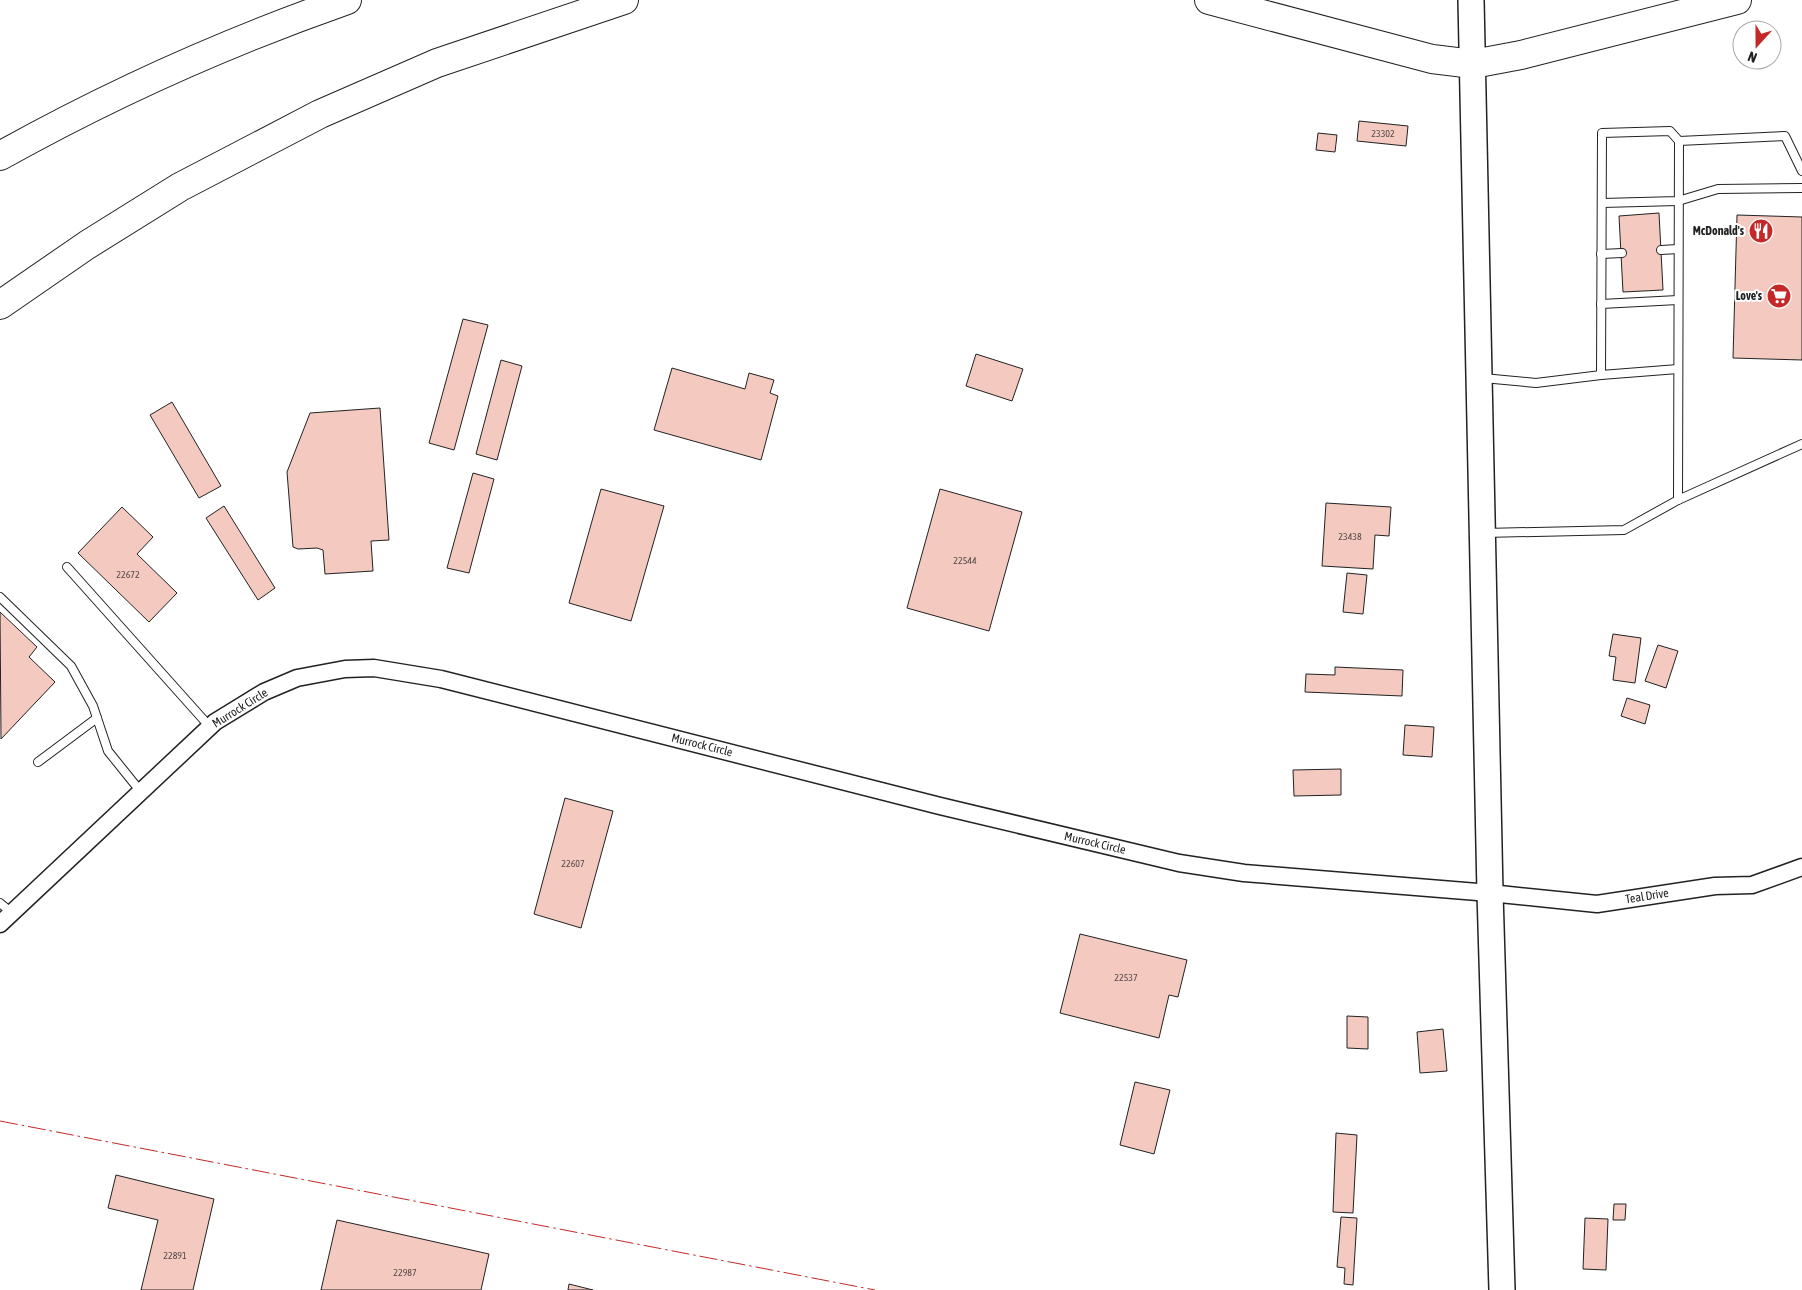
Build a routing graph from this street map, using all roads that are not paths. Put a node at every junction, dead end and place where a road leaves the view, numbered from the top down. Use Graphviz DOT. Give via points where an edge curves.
graph roads {
  1 [pos="347,0"];
  2 [pos="624,0"];
  3 [pos="1209,0"];
  4 [pos="1471,0"];
  5 [pos="1737,0"];
  6 [pos="1473,64"];
  7 [pos="1679,141"];
  8 [pos="0,156"];
  9 [pos="1802,171"];
  10 [pos="1802,188"];
  11 [pos="1678,201"];
  12 [pos="1602,204"];
  13 [pos="1678,249"];
  14 [pos="1661,250"];
  15 [pos="1622,253"];
  16 [pos="1601,254"];
  17 [pos="1678,300"];
  18 [pos="1601,304"];
  19 [pos="0,305"];
  20 [pos="1678,369"];
  21 [pos="1601,376"];
  22 [pos="1480,378"];
  23 [pos="1802,444"];
  24 [pos="1678,500"];
  25 [pos="1482,533"];
  26 [pos="67,567"];
  27 [pos="0,597"];
  28 [pos="97,718"];
  29 [pos="210,727"];
  30 [pos="38,762"];
  31 [pos="141,792"];
  32 [pos="1802,867"];
  33 [pos="1490,894"];
  34 [pos="4,913"];
  35 [pos="1502,1290"];
  1 -- 8 [label="highway" via="226,46 133,87"];
  2 -- 19 [label="highway" via="437,63 320,114 180,186"];
  3 -- 6 [label="highway" via="1432,59"];
  4 -- 6 [label="main road"];
  5 -- 6 [label="highway" via="1521,55"];
  6 -- 22 [label="main road"];
  7 -- 9 [label="lane" via="1785,136"];
  7 -- 11 [label="lane"];
  7 -- 12 [label="lane" via="1670,131 1602,132"];
  10 -- 11 [label="lane" via="1718,189"];
  11 -- 12 [label="lane"];
  11 -- 13 [label="lane"];
  12 -- 16 [label="lane"];
  13 -- 14 [label="lane"];
  13 -- 17 [label="lane"];
  15 -- 16 [label="lane"];
  16 -- 18 [label="lane"];
  17 -- 18 [label="lane"];
  17 -- 20 [label="lane"];
  18 -- 21 [label="lane"];
  20 -- 21 [label="lane"];
  20 -- 24 [label="lane"];
  21 -- 22 [label="lane" via="1536,383"];
  22 -- 25 [label="main road"];
  23 -- 24 [label="lane"];
  24 -- 25 [label="lane" via="1624,530"];
  25 -- 33 [label="main road"];
  26 -- 29 [label="lane"];
  27 -- 28 [label="lane" via="71,666"];
  28 -- 30 [label="lane"];
  28 -- 31 [label="lane" via="108,751"];
  29 -- 31 [label="street, Murrock Circle"];
  29 -- 33 [label="street, Murrock Circle" via="264,692 298,678 346,669 374,668 440,679 1178,863 1244,873"];
  31 -- 34 [label="street, Murrock Circle"];
  32 -- 33 [label="street, Teal Drive" via="1752,885 1715,886 1597,904"];
  33 -- 35 [label="main road"];
}
